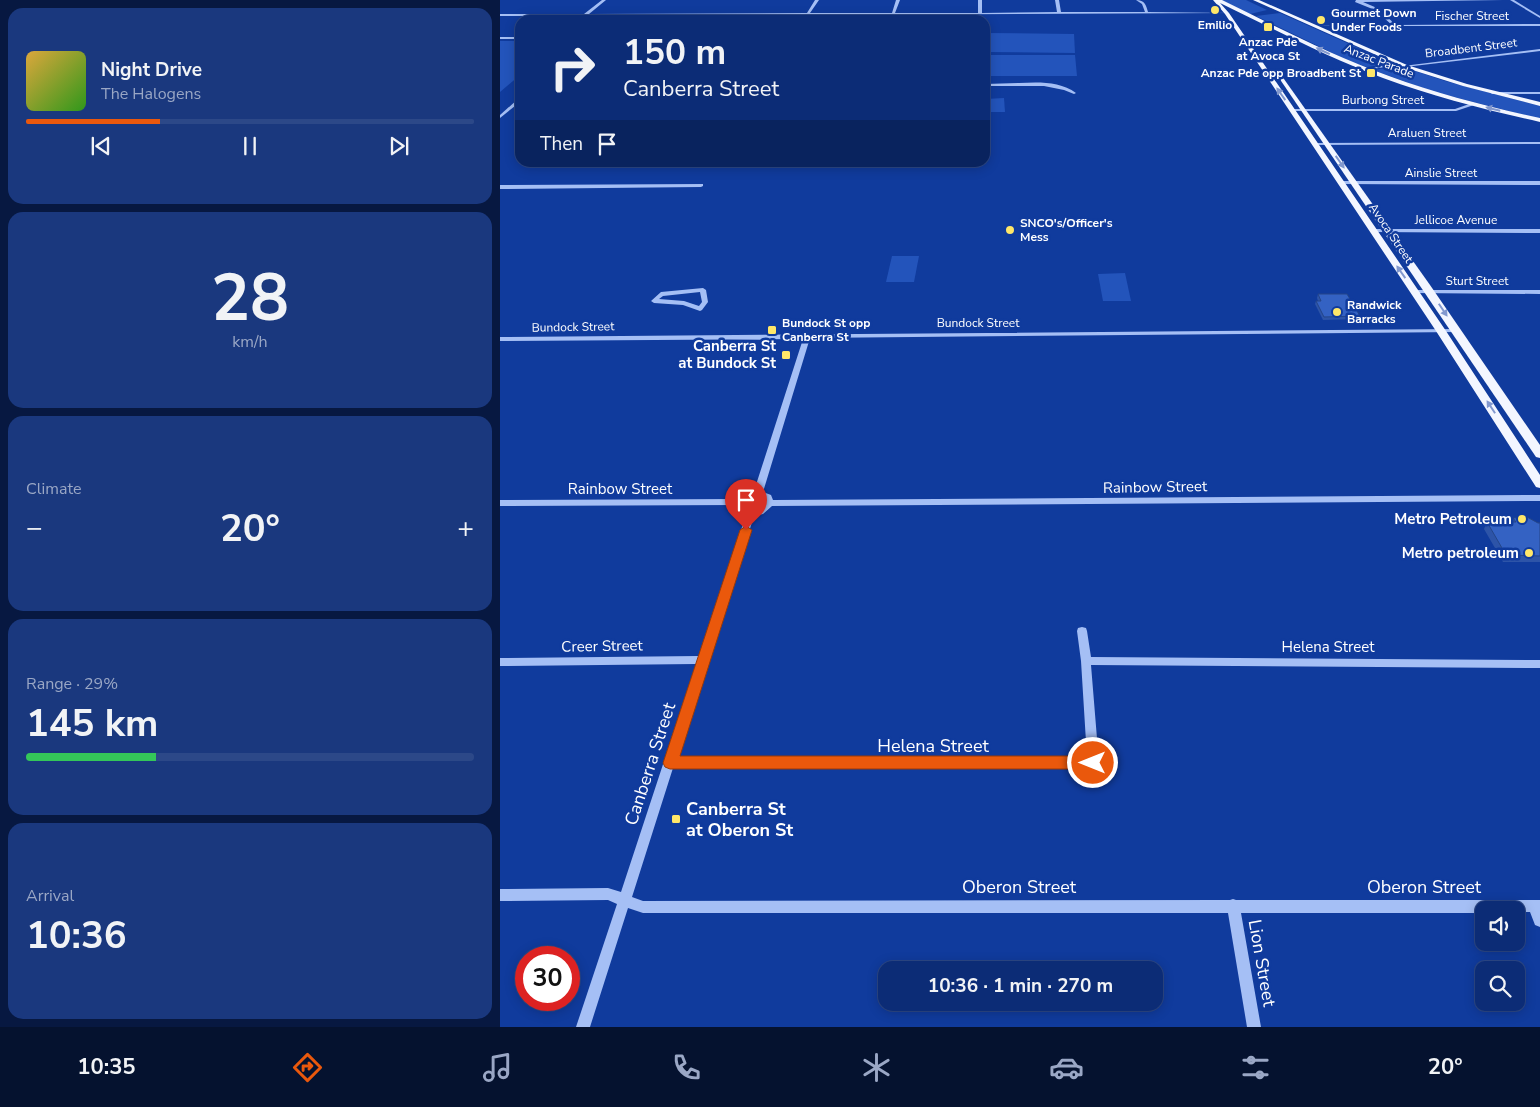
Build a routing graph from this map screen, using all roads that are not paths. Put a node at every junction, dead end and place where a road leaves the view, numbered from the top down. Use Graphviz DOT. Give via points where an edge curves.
graph roads {
  1 [pos="604,0"];
  2 [pos="817,0"];
  3 [pos="898,0"];
  4 [pos="980,0"];
  5 [pos="1057,0"];
  6 [pos="1138,0"];
  7 [pos="1216,0"];
  8 [pos="1249,0"];
  9 [pos="1255,0"];
  10 [pos="1355,0"];
  11 [pos="1500,0"];
  12 [pos="1512,0"];
  13 [pos="1059,13"];
  14 [pos="1147,13"];
  15 [pos="1227,13"];
  16 [pos="585,14"];
  17 [pos="808,14"];
  18 [pos="894,14"];
  19 [pos="980,14"];
  20 [pos="500,15"];
  21 [pos="1540,16"];
  22 [pos="1245,19"];
  23 [pos="1314,26"];
  24 [pos="1396,26"];
  25 [pos="1540,26"];
  26 [pos="500,38"];
  27 [pos="515,38"];
  28 [pos="1251,49"];
  29 [pos="1260,49"];
  30 [pos="1540,50"];
  31 [pos="1398,64"];
  32 [pos="1406,66"];
  33 [pos="1364,69"];
  34 [pos="990,85"];
  35 [pos="1074,93"];
  36 [pos="1492,93"];
  37 [pos="1540,93"];
  38 [pos="515,104"];
  39 [pos="1472,104"];
  40 [pos="1540,104"];
  41 [pos="1292,110"];
  42 [pos="1303,110"];
  43 [pos="500,118"];
  44 [pos="1540,120"];
  45 [pos="1540,143"];
  46 [pos="1314,144"];
  47 [pos="1327,144"];
  48 [pos="1341,183"];
  49 [pos="1355,183"];
  50 [pos="1540,183"];
  51 [pos="701,186"];
  52 [pos="500,187"];
  53 [pos="1373,231"];
  54 [pos="1389,231"];
  55 [pos="1540,231"];
  56 [pos="1415,292"];
  57 [pos="1431,292"];
  58 [pos="1540,292"];
  59 [pos="700,309"];
  60 [pos="1441,331"];
  61 [pos="1457,331"];
  62 [pos="807,336"];
  63 [pos="500,338"];
  64 [pos="1540,454"];
  65 [pos="1540,484"];
  66 [pos="758,493"];
  67 [pos="1540,498"];
  68 [pos="740,502"];
  69 [pos="500,503"];
  70 [pos="770,503"];
  71 [pos="751,513"];
  72 [pos="1082,631"];
  73 [pos="704,660"];
  74 [pos="1086,661"];
  75 [pos="500,662"];
  76 [pos="1540,664"];
  77 [pos="670,763"];
  78 [pos="500,895"];
  79 [pos="624,900"];
  80 [pos="1233,905"];
  81 [pos="1537,906"];
  82 [pos="1540,920"];
  83 [pos="583,1027"];
  84 [pos="1254,1027"];
  1 -- 16 [label="street"];
  2 -- 17 [label="street"];
  3 -- 18 [label="street"];
  4 -- 19 [label="street"];
  5 -- 13 [label="street"];
  6 -- 14 [label="street"];
  7 -- 15 [label="main road, Avoca Street"];
  7 -- 22 [label="main road, Anzac Parade"];
  8 -- 22 [label="main road" via="1270,11"];
  9 -- 23 [label="main road, Anzac Parade"];
  10 -- 11 [label="street"];
  10 -- 24 [label="street" via="1376,9"];
  12 -- 21 [label="street"];
  13 -- 14 [label="street"];
  13 -- 19 [label="street"];
  14 -- 15 [label="street"];
  15 -- 28 [label="main road, Avoca Street"];
  16 -- 17 [label="street"];
  16 -- 20 [label="street"];
  17 -- 18 [label="street"];
  18 -- 19 [label="street"];
  22 -- 29 [label="main road, Avoca Street"];
  33 -- 22 [label="main road, Anzac Parade, one-way" via="1261,21"];
  23 -- 24 [label="street, Fischer Street"];
  23 -- 31 [label="main road, Anzac Parade"];
  24 -- 25 [label="street, Fischer Street"];
  26 -- 27 [label="street"];
  28 -- 29 [label="main road"];
  41 -- 28 [label="main road, Avoca Street, one-way"];
  29 -- 42 [label="main road, Avoca Street"];
  30 -- 32 [label="street, Broadbent Street"];
  31 -- 32 [label="main road, Anzac Parade"];
  31 -- 33 [label="street"];
  32 -- 36 [label="main road, Anzac Parade"];
  33 -- 39 [label="main road, Anzac Parade"];
  34 -- 35 [label="street" via="1048,85"];
  36 -- 37 [label="street"];
  36 -- 40 [label="main road, Anzac Parade"];
  38 -- 43 [label="street"];
  39 -- 42 [label="street, Burbong Street" via="1456,110"];
  44 -- 39 [label="main road, Anzac Parade, one-way"];
  41 -- 42 [label="street, Burbong Street"];
  41 -- 46 [label="main road, Avoca Street"];
  42 -- 47 [label="main road, Avoca Street"];
  45 -- 47 [label="street, Araluen Street"];
  46 -- 47 [label="street, Araluen Street"];
  46 -- 48 [label="main road, Avoca Street"];
  47 -- 49 [label="main road, Avoca Street, one-way"];
  48 -- 49 [label="street, Ainslie Street"];
  48 -- 53 [label="main road, Avoca Street"];
  49 -- 50 [label="street, Ainslie Street"];
  49 -- 54 [label="main road, Avoca Street"];
  51 -- 52 [label="street"];
  53 -- 54 [label="street, Jellicoe Avenue"];
  56 -- 53 [label="main road, Avoca Street, one-way"];
  54 -- 55 [label="street, Jellicoe Avenue"];
  54 -- 57 [label="main road, Avoca Street"];
  56 -- 57 [label="street, Sturt Street"];
  56 -- 60 [label="main road, Avoca Street"];
  57 -- 58 [label="street, Sturt Street"];
  57 -- 61 [label="main road, Avoca Street, one-way"];
  59 -- 59 [label="street" via="705,302 703,290 661,294 654,300 684,303"];
  60 -- 61 [label="street, Bundock Street"];
  60 -- 62 [label="street, Bundock Street"];
  65 -- 60 [label="main road, Avoca Street, one-way"];
  61 -- 64 [label="main road, Avoca Street"];
  62 -- 63 [label="street, Bundock Street"];
  62 -- 66 [label="street"];
  66 -- 68 [label="street"];
  66 -- 70 [label="street" via="768,497"];
  67 -- 70 [label="street, Rainbow Street"];
  68 -- 69 [label="street, Rainbow Street"];
  68 -- 71 [label="street" via="741,508"];
  70 -- 71 [label="street" via="762,511"];
  71 -- 73 [label="street, Canberra Street"];
  72 -- 74 [label="street, Helena Street"];
  73 -- 75 [label="street, Creer Street"];
  73 -- 77 [label="street, Canberra Street"];
  74 -- 76 [label="street, Helena Street"];
  74 -- 77 [label="street, Helena Street" via="1093,763"];
  77 -- 79 [label="street, Canberra Street"];
  78 -- 79 [label="street, Oberon Street" via="608,894"];
  79 -- 80 [label="street, Oberon Street" via="643,907"];
  79 -- 83 [label="street, Canberra Street"];
  80 -- 81 [label="street, Oberon Street"];
  80 -- 84 [label="street, Lion Street"];
  81 -- 82 [label="street"];
}
